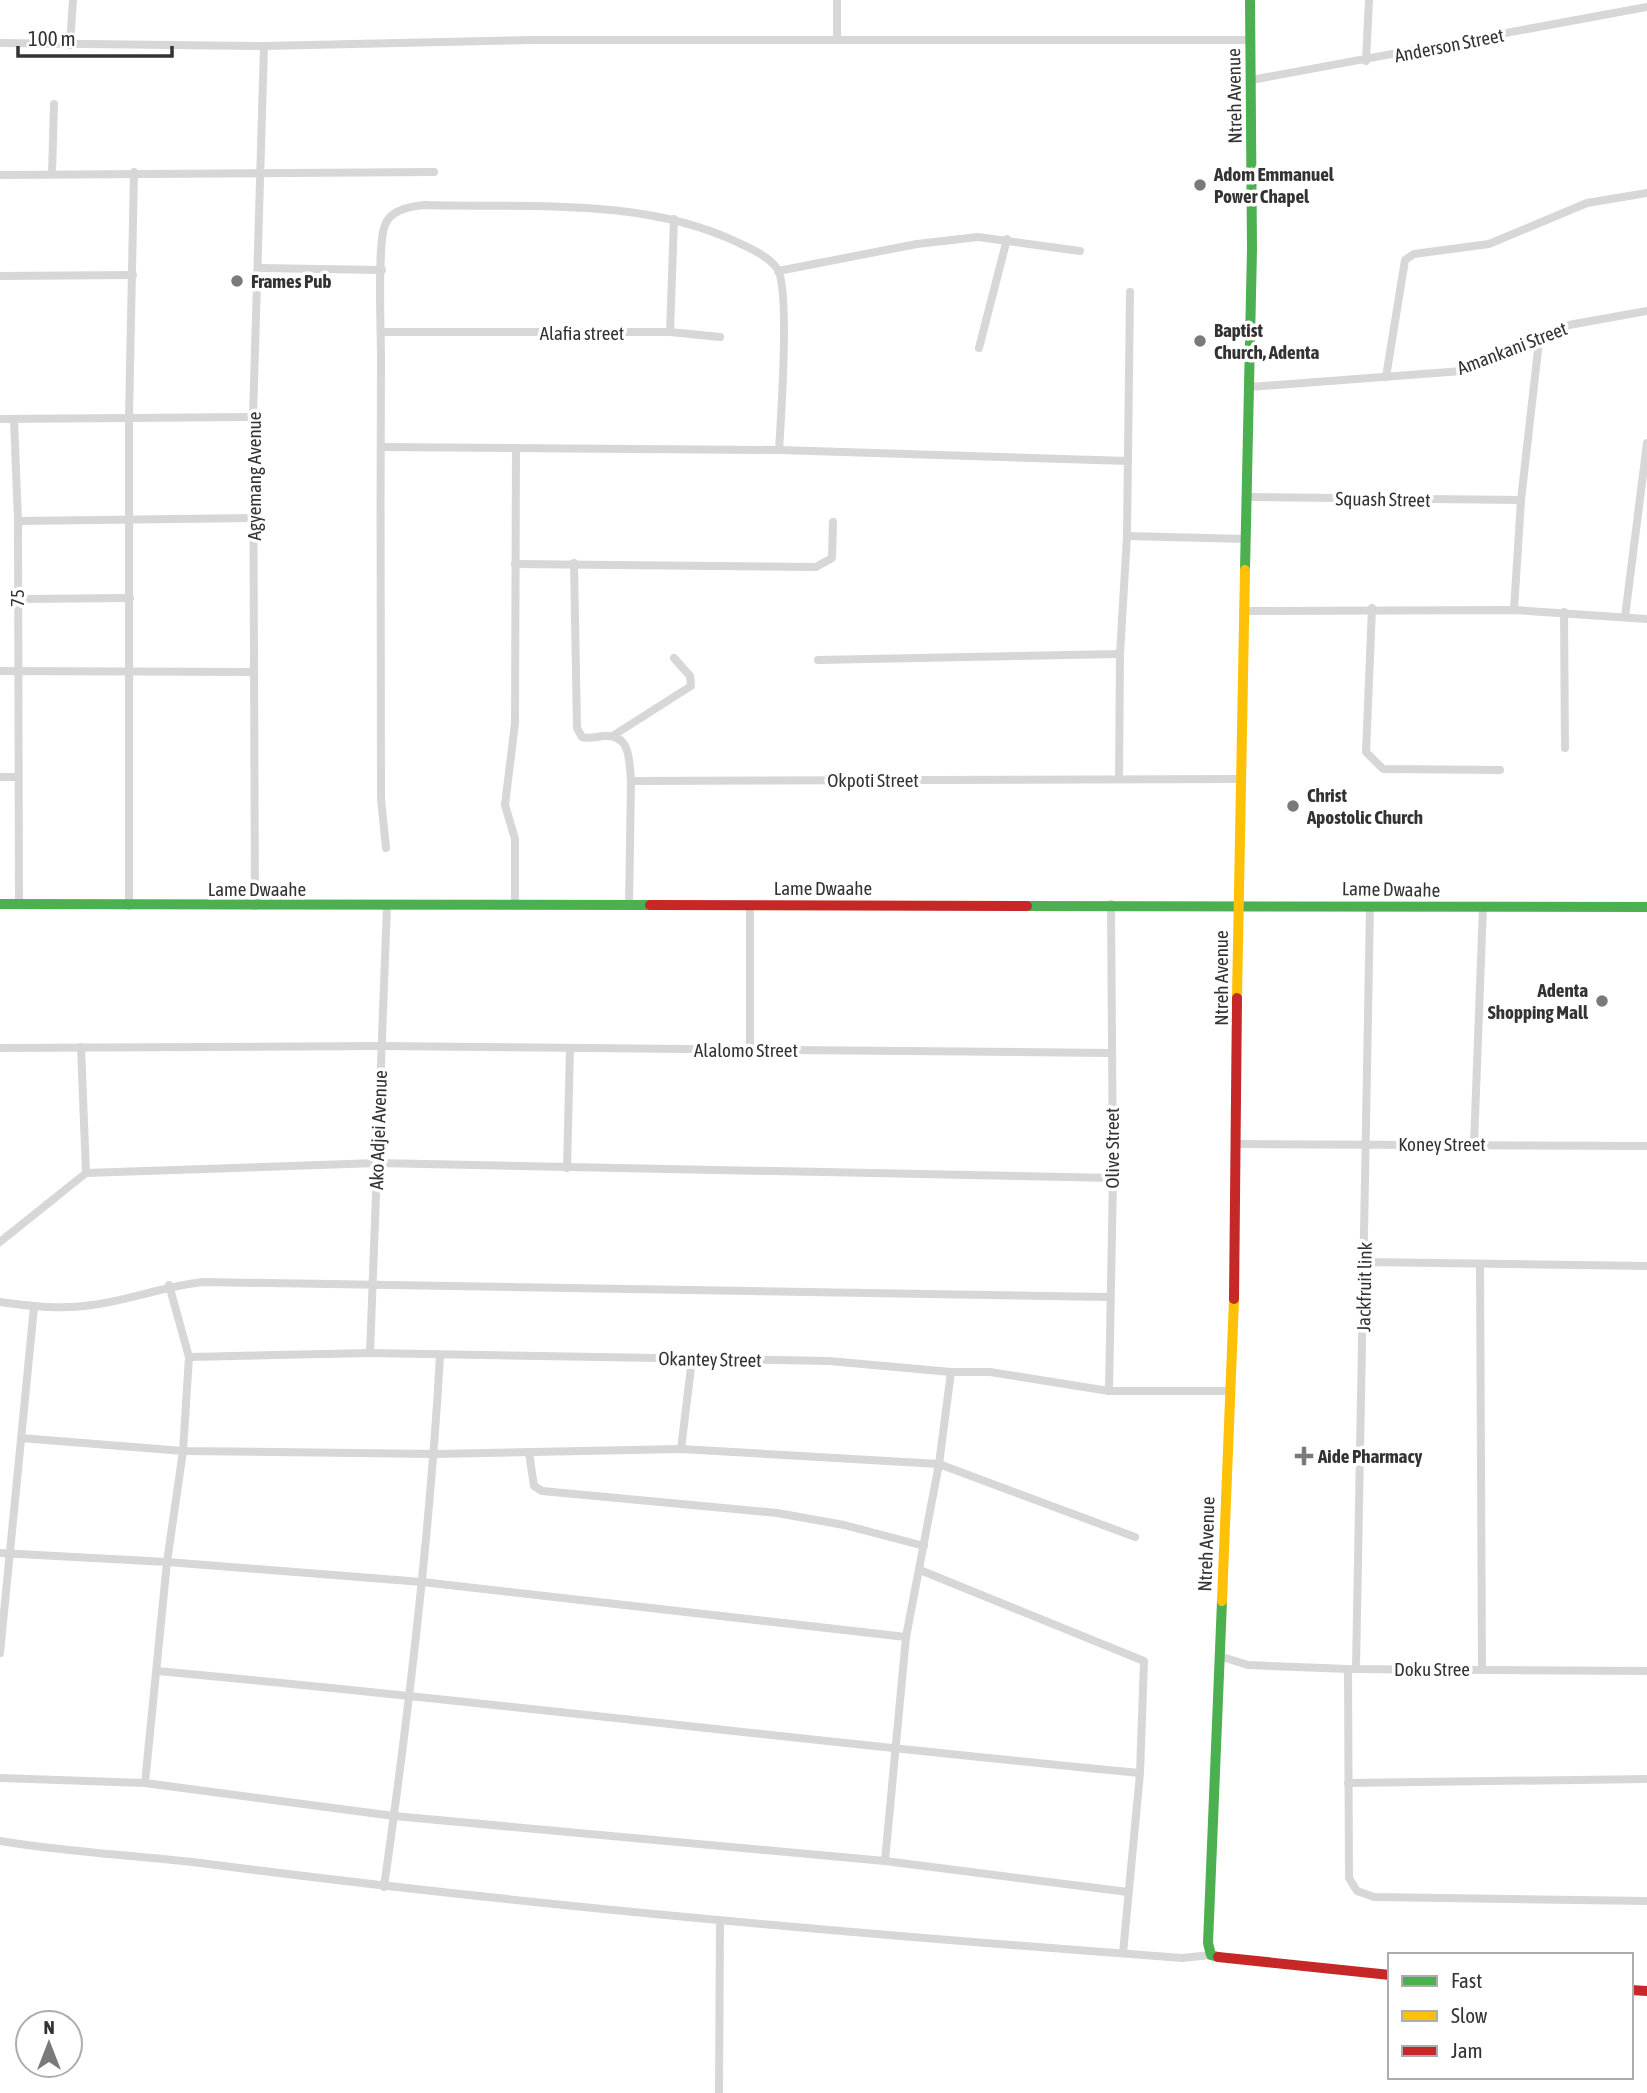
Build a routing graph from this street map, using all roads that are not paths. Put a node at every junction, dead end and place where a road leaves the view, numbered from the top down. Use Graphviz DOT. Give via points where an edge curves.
graph roads {
  1 [pos="73,0"];
  2 [pos="837,0"];
  3 [pos="1250,0"];
  4 [pos="1368,0"];
  5 [pos="1647,8"];
  6 [pos="837,39"];
  7 [pos="1251,40"];
  8 [pos="0,43"];
  9 [pos="70,45"];
  10 [pos="264,46"];
  11 [pos="1366,61"];
  12 [pos="1251,80"];
  13 [pos="54,104"];
  14 [pos="260,171"];
  15 [pos="134,172"];
  16 [pos="434,172"];
  17 [pos="0,174"];
  18 [pos="52,174"];
  19 [pos="1647,193"];
  20 [pos="674,219"];
  21 [pos="1007,239"];
  22 [pos="1080,251"];
  23 [pos="259,268"];
  24 [pos="382,270"];
  25 [pos="778,271"];
  26 [pos="132,275"];
  27 [pos="0,276"];
  28 [pos="1130,292"];
  29 [pos="1647,312"];
  30 [pos="382,332"];
  31 [pos="670,332"];
  32 [pos="720,337"];
  33 [pos="1539,341"];
  34 [pos="979,348"];
  35 [pos="1387,377"];
  36 [pos="1250,387"];
  37 [pos="253,417"];
  38 [pos="129,418"];
  39 [pos="0,419"];
  40 [pos="14,419"];
  41 [pos="1647,443"];
  42 [pos="381,447"];
  43 [pos="516,448"];
  44 [pos="779,450"];
  45 [pos="1128,461"];
  46 [pos="1246,497"];
  47 [pos="1521,500"];
  48 [pos="254,518"];
  49 [pos="131,520"];
  50 [pos="18,521"];
  51 [pos="833,522"];
  52 [pos="1127,536"];
  53 [pos="1246,539"];
  54 [pos="574,563"];
  55 [pos="515,564"];
  56 [pos="130,597"];
  57 [pos="17,599"];
  58 [pos="1372,608"];
  59 [pos="1514,610"];
  60 [pos="1243,611"];
  61 [pos="1564,612"];
  62 [pos="1626,617"];
  63 [pos="1647,619"];
  64 [pos="1120,654"];
  65 [pos="674,658"];
  66 [pos="818,660"];
  67 [pos="0,671"];
  68 [pos="16,671"];
  69 [pos="130,672"];
  70 [pos="253,672"];
  71 [pos="614,735"];
  72 [pos="1565,748"];
  73 [pos="1500,771"];
  74 [pos="0,777"];
  75 [pos="16,777"];
  76 [pos="1119,778"];
  77 [pos="1240,779"];
  78 [pos="631,781"];
  79 [pos="386,848"];
  80 [pos="0,904"];
  81 [pos="19,904"];
  82 [pos="515,904"];
  83 [pos="1111,904"];
  84 [pos="629,905"];
  85 [pos="750,905"];
  86 [pos="129,906"];
  87 [pos="256,906"];
  88 [pos="387,906"];
  89 [pos="1240,906"];
  90 [pos="1370,906"];
  91 [pos="1483,907"];
  92 [pos="1647,907"];
  93 [pos="381,1046"];
  94 [pos="81,1047"];
  95 [pos="0,1048"];
  96 [pos="570,1048"];
  97 [pos="750,1050"];
  98 [pos="1111,1053"];
  99 [pos="1238,1144"];
  100 [pos="1367,1144"];
  101 [pos="1474,1144"];
  102 [pos="1647,1146"];
  103 [pos="377,1163"];
  104 [pos="567,1168"];
  105 [pos="86,1173"];
  106 [pos="1113,1178"];
  107 [pos="0,1242"];
  108 [pos="1365,1262"];
  109 [pos="1480,1266"];
  110 [pos="1647,1266"];
  111 [pos="374,1283"];
  112 [pos="169,1286"];
  113 [pos="1109,1297"];
  114 [pos="0,1302"];
  115 [pos="34,1307"];
  116 [pos="369,1353"];
  117 [pos="440,1356"];
  118 [pos="189,1357"];
  119 [pos="692,1359"];
  120 [pos="951,1372"];
  121 [pos="1109,1391"];
  122 [pos="1229,1391"];
  123 [pos="20,1438"];
  124 [pos="681,1449"];
  125 [pos="183,1451"];
  126 [pos="529,1453"];
  127 [pos="435,1454"];
  128 [pos="939,1464"];
  129 [pos="1135,1537"];
  130 [pos="924,1546"];
  131 [pos="0,1553"];
  132 [pos="12,1553"];
  133 [pos="167,1562"];
  134 [pos="920,1570"];
  135 [pos="422,1582"];
  136 [pos="906,1637"];
  137 [pos="0,1653"];
  138 [pos="1219,1656"];
  139 [pos="1352,1669"];
  140 [pos="1482,1669"];
  141 [pos="157,1671"];
  142 [pos="1647,1671"];
  143 [pos="410,1694"];
  144 [pos="895,1750"];
  145 [pos="1140,1773"];
  146 [pos="0,1778"];
  147 [pos="1647,1779"];
  148 [pos="145,1783"];
  149 [pos="1348,1783"];
  150 [pos="394,1816"];
  151 [pos="0,1842"];
  152 [pos="885,1861"];
  153 [pos="384,1887"];
  154 [pos="1128,1892"];
  155 [pos="1647,1901"];
  156 [pos="720,1921"];
  157 [pos="1123,1953"];
  158 [pos="1211,1955"];
  159 [pos="1388,1975"];
  160 [pos="719,2093"];
  1 -- 9 [label="street"];
  2 -- 6 [label="street"];
  3 -- 7 [label="street, Ntreh Avenue"];
  4 -- 11 [label="street"];
  5 -- 11 [label="street, Anderson Street"];
  6 -- 7 [label="street"];
  6 -- 10 [label="street"];
  7 -- 12 [label="street, Ntreh Avenue"];
  8 -- 9 [label="street"];
  9 -- 10 [label="street"];
  10 -- 14 [label="street, Agyemang Avenue"];
  11 -- 12 [label="street, Anderson Street"];
  12 -- 36 [label="street, Ntreh Avenue"];
  13 -- 18 [label="street"];
  14 -- 15 [label="street"];
  14 -- 16 [label="street"];
  14 -- 23 [label="street, Agyemang Avenue"];
  15 -- 18 [label="street"];
  15 -- 26 [label="street"];
  17 -- 18 [label="street"];
  19 -- 35 [label="street" via="1587,203 1489,244 1414,254 1405,260"];
  20 -- 24 [label="street" via="606,210 407,207 384,226"];
  20 -- 25 [label="street" via="750,248"];
  20 -- 31 [label="street"];
  21 -- 22 [label="street"];
  21 -- 25 [label="street" via="978,237 917,244"];
  21 -- 34 [label="street"];
  23 -- 24 [label="street"];
  23 -- 37 [label="street, Agyemang Avenue"];
  24 -- 30 [label="street"];
  25 -- 44 [label="street" via="784,363"];
  26 -- 27 [label="street"];
  26 -- 38 [label="street"];
  28 -- 45 [label="street"];
  29 -- 33 [label="street, Amankani Street" via="1569,325"];
  30 -- 31 [label="street, Alafia street"];
  30 -- 42 [label="street"];
  31 -- 32 [label="street, Alafia street"];
  33 -- 35 [label="street, Amankani Street" via="1462,371"];
  33 -- 47 [label="street"];
  35 -- 36 [label="street, Amankani Street"];
  36 -- 46 [label="street, Ntreh Avenue"];
  37 -- 38 [label="street"];
  37 -- 48 [label="street, Agyemang Avenue"];
  38 -- 40 [label="street"];
  38 -- 49 [label="street"];
  39 -- 40 [label="street"];
  40 -- 50 [label="street, 75"];
  41 -- 62 [label="street"];
  42 -- 43 [label="street"];
  42 -- 79 [label="street" via="381,799"];
  43 -- 44 [label="street"];
  43 -- 55 [label="street"];
  44 -- 45 [label="street"];
  45 -- 52 [label="street"];
  46 -- 47 [label="street, Squash Street"];
  46 -- 53 [label="street, Ntreh Avenue"];
  47 -- 59 [label="street"];
  48 -- 49 [label="street"];
  48 -- 70 [label="street, Agyemang Avenue"];
  49 -- 50 [label="street"];
  49 -- 56 [label="street"];
  50 -- 57 [label="street, 75"];
  51 -- 54 [label="street" via="832,558 816,566"];
  52 -- 53 [label="street"];
  52 -- 64 [label="street"];
  53 -- 60 [label="street, Ntreh Avenue"];
  54 -- 55 [label="street"];
  54 -- 71 [label="street" via="577,728 589,739"];
  55 -- 82 [label="street" via="515,723 505,788 507,819 515,839"];
  56 -- 57 [label="street"];
  56 -- 69 [label="street"];
  57 -- 68 [label="street, 75"];
  58 -- 59 [label="street"];
  58 -- 60 [label="street"];
  58 -- 73 [label="street" via="1366,752 1371,760 1383,769"];
  59 -- 61 [label="street"];
  60 -- 77 [label="street, Ntreh Avenue"];
  61 -- 62 [label="street"];
  61 -- 72 [label="street"];
  62 -- 63 [label="street"];
  64 -- 66 [label="street"];
  64 -- 76 [label="street"];
  65 -- 71 [label="street" via="690,676 691,686"];
  67 -- 68 [label="street"];
  68 -- 69 [label="street"];
  68 -- 75 [label="street, 75"];
  69 -- 70 [label="street"];
  69 -- 86 [label="street"];
  70 -- 87 [label="street, Agyemang Avenue"];
  71 -- 78 [label="street" via="622,739 628,752"];
  74 -- 75 [label="street"];
  75 -- 81 [label="street, 75"];
  76 -- 77 [label="street, Okpoti Street"];
  76 -- 78 [label="street, Okpoti Street"];
  77 -- 89 [label="street, Ntreh Avenue"];
  78 -- 84 [label="street"];
  80 -- 81 [label="street, Lame Dwaahe"];
  81 -- 86 [label="street, Lame Dwaahe"];
  82 -- 84 [label="street, Lame Dwaahe"];
  82 -- 88 [label="street, Lame Dwaahe"];
  83 -- 85 [label="street, Lame Dwaahe"];
  83 -- 89 [label="street, Lame Dwaahe"];
  83 -- 98 [label="street, Olive Street"];
  84 -- 85 [label="street, Lame Dwaahe"];
  85 -- 97 [label="street"];
  86 -- 87 [label="street, Lame Dwaahe"];
  87 -- 88 [label="street, Lame Dwaahe"];
  88 -- 93 [label="street, Ako Adjei Avenue"];
  89 -- 90 [label="street, Lame Dwaahe"];
  89 -- 99 [label="street, Ntreh Avenue"];
  90 -- 91 [label="street, Lame Dwaahe"];
  90 -- 100 [label="street, Jackfruit link"];
  91 -- 92 [label="street, Lame Dwaahe"];
  91 -- 101 [label="street"];
  93 -- 94 [label="street, Alalomo Street"];
  93 -- 96 [label="street, Alalomo Street"];
  93 -- 103 [label="street, Ako Adjei Avenue"];
  94 -- 95 [label="street, Alalomo Street"];
  94 -- 105 [label="street"];
  96 -- 97 [label="street, Alalomo Street"];
  96 -- 104 [label="street"];
  97 -- 98 [label="street, Alalomo Street"];
  98 -- 106 [label="street, Olive Street"];
  99 -- 100 [label="street, Koney Street"];
  99 -- 122 [label="street, Ntreh Avenue"];
  100 -- 101 [label="street, Koney Street"];
  100 -- 108 [label="street, Jackfruit link"];
  101 -- 102 [label="street, Koney Street"];
  103 -- 104 [label="street"];
  103 -- 105 [label="street"];
  103 -- 111 [label="street, Ako Adjei Avenue"];
  104 -- 106 [label="street"];
  105 -- 107 [label="street"];
  106 -- 113 [label="street, Olive Street"];
  108 -- 109 [label="street"];
  108 -- 139 [label="street, Jackfruit link"];
  109 -- 110 [label="street"];
  109 -- 140 [label="street"];
  111 -- 112 [label="street"];
  111 -- 113 [label="street"];
  111 -- 116 [label="street, Ako Adjei Avenue"];
  112 -- 115 [label="street" via="96,1305"];
  112 -- 118 [label="street"];
  113 -- 121 [label="street, Olive Street"];
  114 -- 115 [label="street"];
  115 -- 123 [label="street"];
  116 -- 117 [label="street, Okantey Street"];
  116 -- 118 [label="street, Okantey Street"];
  117 -- 119 [label="street, Okantey Street"];
  117 -- 127 [label="street"];
  118 -- 125 [label="street"];
  119 -- 120 [label="street, Okantey Street" via="829,1361"];
  119 -- 124 [label="street"];
  120 -- 121 [label="street, Okantey Street" via="990,1373"];
  120 -- 128 [label="street"];
  121 -- 122 [label="street, Okantey Street"];
  122 -- 138 [label="street, Ntreh Avenue"];
  123 -- 125 [label="street"];
  123 -- 132 [label="street"];
  124 -- 126 [label="street"];
  124 -- 128 [label="street"];
  125 -- 127 [label="street"];
  125 -- 133 [label="street"];
  126 -- 127 [label="street"];
  126 -- 130 [label="street" via="534,1486 542,1491 777,1513"];
  127 -- 135 [label="street"];
  128 -- 129 [label="street"];
  128 -- 130 [label="street"];
  130 -- 134 [label="street"];
  131 -- 132 [label="street"];
  132 -- 133 [label="street"];
  132 -- 137 [label="street"];
  133 -- 135 [label="street"];
  133 -- 141 [label="street"];
  134 -- 136 [label="street"];
  134 -- 145 [label="street" via="1144,1661"];
  135 -- 136 [label="street"];
  135 -- 143 [label="street"];
  136 -- 144 [label="street"];
  138 -- 139 [label="street, Doku Stree" via="1248,1664"];
  138 -- 158 [label="street, Ntreh Avenue" via="1207,1915"];
  139 -- 140 [label="street, Doku Stree"];
  139 -- 149 [label="street, Jackfruit link"];
  140 -- 142 [label="street, Doku Stree"];
  141 -- 143 [label="street"];
  141 -- 148 [label="street"];
  143 -- 144 [label="street"];
  143 -- 150 [label="street"];
  144 -- 145 [label="street"];
  144 -- 152 [label="street"];
  145 -- 154 [label="street"];
  146 -- 148 [label="street"];
  147 -- 149 [label="street"];
  148 -- 150 [label="street"];
  149 -- 155 [label="street, Jackfruit link" via="1349,1878 1357,1891 1374,1897"];
  150 -- 152 [label="street"];
  150 -- 153 [label="street"];
  151 -- 153 [label="street"];
  152 -- 154 [label="street"];
  153 -- 156 [label="street"];
  154 -- 157 [label="street"];
  156 -- 157 [label="street"];
  156 -- 160 [label="street"];
  157 -- 158 [label="street" via="1182,1958"];
  158 -- 159 [label="street"];
}
